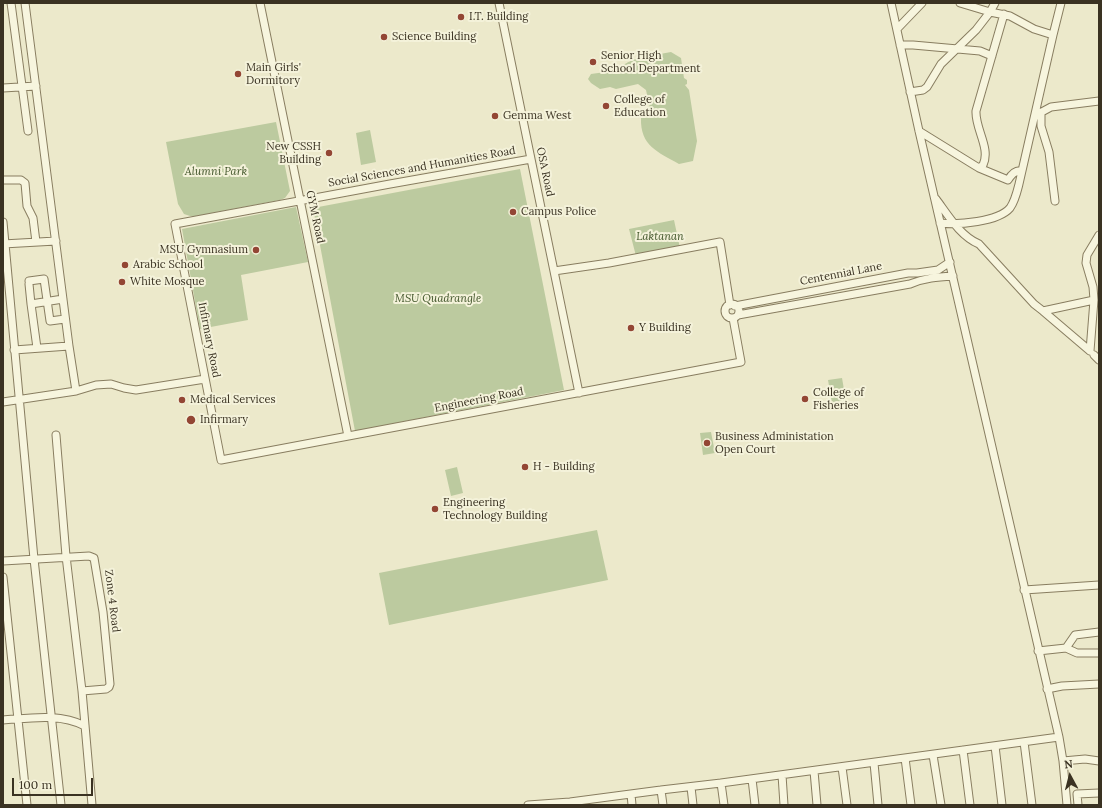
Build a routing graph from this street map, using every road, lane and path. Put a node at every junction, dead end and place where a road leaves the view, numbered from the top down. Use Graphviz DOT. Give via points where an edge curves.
graph roads {
  1 [pos="12,3"];
  2 [pos="25,3"];
  3 [pos="260,3"];
  4 [pos="499,3"];
  5 [pos="891,3"];
  6 [pos="922,3"];
  7 [pos="960,3"];
  8 [pos="994,3"];
  9 [pos="1061,3"];
  10 [pos="990,12"];
  11 [pos="1004,14"];
  12 [pos="896,29"];
  13 [pos="1053,35"];
  14 [pos="900,45"];
  15 [pos="955,49"];
  16 [pos="992,56"];
  17 [pos="36,86"];
  18 [pos="3,88"];
  19 [pos="22,88"];
  20 [pos="910,92"];
  21 [pos="1038,98"];
  22 [pos="1099,101"];
  23 [pos="1051,107"];
  24 [pos="1038,114"];
  25 [pos="28,131"];
  26 [pos="919,131"];
  27 [pos="531,159"];
  28 [pos="979,168"];
  29 [pos="1022,171"];
  30 [pos="3,180"];
  31 [pos="935,197"];
  32 [pos="300,201"];
  33 [pos="1055,201"];
  34 [pos="3,222"];
  35 [pos="940,223"];
  36 [pos="175,224"];
  37 [pos="955,224"];
  38 [pos="1099,235"];
  39 [pos="56,241"];
  40 [pos="36,242"];
  41 [pos="4,244"];
  42 [pos="950,262"];
  43 [pos="554,271"];
  44 [pos="908,273"];
  45 [pos="938,273"];
  46 [pos="926,275"];
  47 [pos="953,276"];
  48 [pos="875,279"];
  49 [pos="910,284"];
  50 [pos="828,288"];
  51 [pos="877,290"];
  52 [pos="784,296"];
  53 [pos="830,298"];
  54 [pos="63,300"];
  55 [pos="1094,300"];
  56 [pos="48,302"];
  57 [pos="31,304"];
  58 [pos="733,305"];
  59 [pos="787,306"];
  60 [pos="1043,311"];
  61 [pos="735,316"];
  62 [pos="65,319"];
  63 [pos="68,346"];
  64 [pos="37,348"];
  65 [pos="14,350"];
  66 [pos="205,379"];
  67 [pos="76,391"];
  68 [pos="579,393"];
  69 [pos="19,400"];
  70 [pos="3,402"];
  71 [pos="56,435"];
  72 [pos="348,436"];
  73 [pos="221,460"];
  74 [pos="66,556"];
  75 [pos="34,559"];
  76 [pos="3,561"];
  77 [pos="3,577"];
  78 [pos="1099,585"];
  79 [pos="1024,590"];
  80 [pos="1099,632"];
  81 [pos="1066,648"];
  82 [pos="1038,651"];
  83 [pos="1099,653"];
  84 [pos="1099,684"];
  85 [pos="1047,688"];
  86 [pos="82,691"];
  87 [pos="52,717"];
  88 [pos="18,719"];
  89 [pos="3,720"];
  90 [pos="85,726"];
  91 [pos="1059,737"];
  92 [pos="1024,742"];
  93 [pos="995,746"];
  94 [pos="963,750"];
  95 [pos="933,755"];
  96 [pos="904,758"];
  97 [pos="1063,761"];
  98 [pos="1099,761"];
  99 [pos="874,763"];
  100 [pos="842,767"];
  101 [pos="814,771"];
  102 [pos="782,775"];
  103 [pos="752,779"];
  104 [pos="721,783"];
  105 [pos="691,787"];
  106 [pos="661,790"];
  107 [pos="1099,793"];
  108 [pos="631,794"];
  109 [pos="602,801"];
  110 [pos="540,804"];
  111 [pos="570,804"];
  112 [pos="27,805"];
  113 [pos="61,805"];
  114 [pos="92,805"];
  115 [pos="528,805"];
  116 [pos="632,805"];
  117 [pos="663,805"];
  118 [pos="693,805"];
  119 [pos="724,805"];
  120 [pos="755,805"];
  121 [pos="784,805"];
  122 [pos="817,805"];
  123 [pos="847,805"];
  124 [pos="878,805"];
  125 [pos="910,805"];
  126 [pos="941,805"];
  127 [pos="970,805"];
  128 [pos="1002,805"];
  129 [pos="1032,805"];
  130 [pos="1067,805"];
  131 [pos="1078,805"];
  1 -- 19 [label="street"];
  2 -- 17 [label="street"];
  3 -- 32 [label="street, GYM Road"];
  4 -- 27 [label="street, OSA Road"];
  5 -- 12 [label="street"];
  6 -- 12 [label="street"];
  7 -- 10 [label="street"];
  8 -- 10 [label="street"];
  9 -- 13 [label="street"];
  10 -- 11 [label="street"];
  10 -- 15 [label="street" via="976,30"];
  11 -- 13 [label="street"];
  11 -- 16 [label="street"];
  12 -- 14 [label="street"];
  13 -- 21 [label="street"];
  14 -- 15 [label="street"];
  14 -- 20 [label="street"];
  15 -- 16 [label="street"];
  15 -- 20 [label="street" via="941,64 927,88"];
  16 -- 28 [label="street" via="976,111 976,122 985,151 983,165"];
  17 -- 19 [label="street"];
  17 -- 39 [label="street"];
  18 -- 19 [label="street"];
  19 -- 25 [label="street"];
  20 -- 26 [label="street"];
  21 -- 23 [label="street"];
  21 -- 24 [label="street"];
  22 -- 23 [label="street"];
  23 -- 24 [label="street"];
  24 -- 29 [label="street"];
  24 -- 33 [label="street" via="1049,152"];
  26 -- 28 [label="street"];
  26 -- 31 [label="street"];
  27 -- 32 [label="street, Social Sciences and Humanities Road"];
  27 -- 43 [label="street, OSA Road"];
  28 -- 29 [label="street" via="1008,180 1011,174"];
  29 -- 37 [label="street" via="1016,197 1009,209 981,222"];
  30 -- 40 [label="street" via="20,180 25,183 27,206 33,218"];
  31 -- 35 [label="street"];
  31 -- 37 [label="street"];
  32 -- 36 [label="street, Social Sciences and Humanities Road"];
  32 -- 72 [label="street, GYM Road"];
  34 -- 41 [label="street"];
  35 -- 37 [label="street"];
  35 -- 42 [label="street"];
  36 -- 66 [label="street, Infirmary Road"];
  37 -- 60 [label="street" via="969,240 979,244"];
  38 -- 55 [label="street" via="1087,256 1086,263 1092,281"];
  39 -- 40 [label="street"];
  39 -- 54 [label="street"];
  40 -- 41 [label="street"];
  41 -- 65 [label="street"];
  42 -- 45 [label="street, Centennial Lane"];
  42 -- 47 [label="street"];
  43 -- 58 [label="street" via="720,242"];
  43 -- 68 [label="street, OSA Road"];
  44 -- 46 [label="street, Centennial Lane"];
  44 -- 48 [label="street, Centennial Lane"];
  44 -- 49 [label="street"];
  45 -- 46 [label="street, Centennial Lane"];
  45 -- 47 [label="street, Centennial Lane"];
  46 -- 49 [label="street, Centennial Lane"];
  47 -- 79 [label="street"];
  48 -- 50 [label="street, Centennial Lane"];
  48 -- 51 [label="street"];
  49 -- 51 [label="street, Centennial Lane"];
  50 -- 52 [label="street, Centennial Lane"];
  50 -- 53 [label="street"];
  51 -- 53 [label="street, Centennial Lane"];
  52 -- 58 [label="street, Centennial Lane"];
  52 -- 59 [label="street"];
  53 -- 59 [label="street, Centennial Lane"];
  54 -- 56 [label="street"];
  54 -- 62 [label="street"];
  55 -- 60 [label="street"];
  55 -- 60 [label="street" via="1090,351"];
  56 -- 57 [label="street"];
  56 -- 57 [label="street" via="44,279 29,282"];
  56 -- 62 [label="street" via="50,321"];
  57 -- 64 [label="street"];
  58 -- 61 [label="street" via="739,311"];
  58 -- 61 [label="street" via="726,308 725,314 730,318"];
  59 -- 61 [label="street, Centennial Lane"];
  61 -- 68 [label="street, Engineering Road" via="741,362"];
  62 -- 63 [label="street"];
  63 -- 64 [label="street"];
  63 -- 67 [label="street"];
  64 -- 65 [label="street"];
  65 -- 69 [label="street"];
  66 -- 67 [label="street" via="142,389 108,384"];
  66 -- 73 [label="street, Infirmary Road"];
  67 -- 69 [label="street"];
  68 -- 72 [label="street, Engineering Road"];
  69 -- 70 [label="street"];
  69 -- 75 [label="street"];
  71 -- 74 [label="street"];
  72 -- 73 [label="street, Engineering Road"];
  74 -- 75 [label="street, Zone 4 Road"];
  74 -- 86 [label="street"];
  74 -- 86 [label="street, Zone 4 Road" via="94,558 103,612 109,687"];
  75 -- 76 [label="street, Zone 4 Road"];
  75 -- 87 [label="street"];
  77 -- 88 [label="street"];
  78 -- 79 [label="street"];
  79 -- 82 [label="street"];
  80 -- 81 [label="street" via="1075,635"];
  81 -- 82 [label="street"];
  81 -- 83 [label="street" via="1077,653"];
  82 -- 85 [label="street"];
  84 -- 85 [label="street"];
  85 -- 91 [label="street"];
  86 -- 90 [label="street"];
  87 -- 88 [label="street"];
  87 -- 90 [label="street"];
  87 -- 113 [label="street"];
  88 -- 89 [label="street"];
  88 -- 112 [label="street"];
  90 -- 114 [label="street"];
  91 -- 92 [label="street"];
  91 -- 97 [label="street"];
  92 -- 93 [label="street"];
  92 -- 129 [label="street"];
  93 -- 94 [label="street"];
  93 -- 128 [label="street"];
  94 -- 95 [label="street"];
  94 -- 127 [label="street"];
  95 -- 96 [label="street"];
  95 -- 126 [label="street"];
  96 -- 99 [label="street"];
  96 -- 125 [label="street"];
  97 -- 98 [label="street"];
  97 -- 130 [label="street"];
  99 -- 100 [label="street"];
  99 -- 124 [label="street"];
  100 -- 101 [label="street"];
  100 -- 123 [label="street"];
  101 -- 102 [label="street"];
  101 -- 122 [label="street"];
  102 -- 103 [label="street"];
  102 -- 121 [label="street"];
  103 -- 104 [label="street"];
  103 -- 120 [label="street"];
  104 -- 105 [label="street"];
  104 -- 119 [label="street"];
  105 -- 106 [label="street"];
  105 -- 118 [label="street"];
  106 -- 108 [label="street"];
  106 -- 117 [label="street"];
  107 -- 131 [label="street" via="1077,794"];
  108 -- 109 [label="street"];
  108 -- 116 [label="street"];
  109 -- 111 [label="street"];
  110 -- 111 [label="street"];
  110 -- 115 [label="street"];
}
